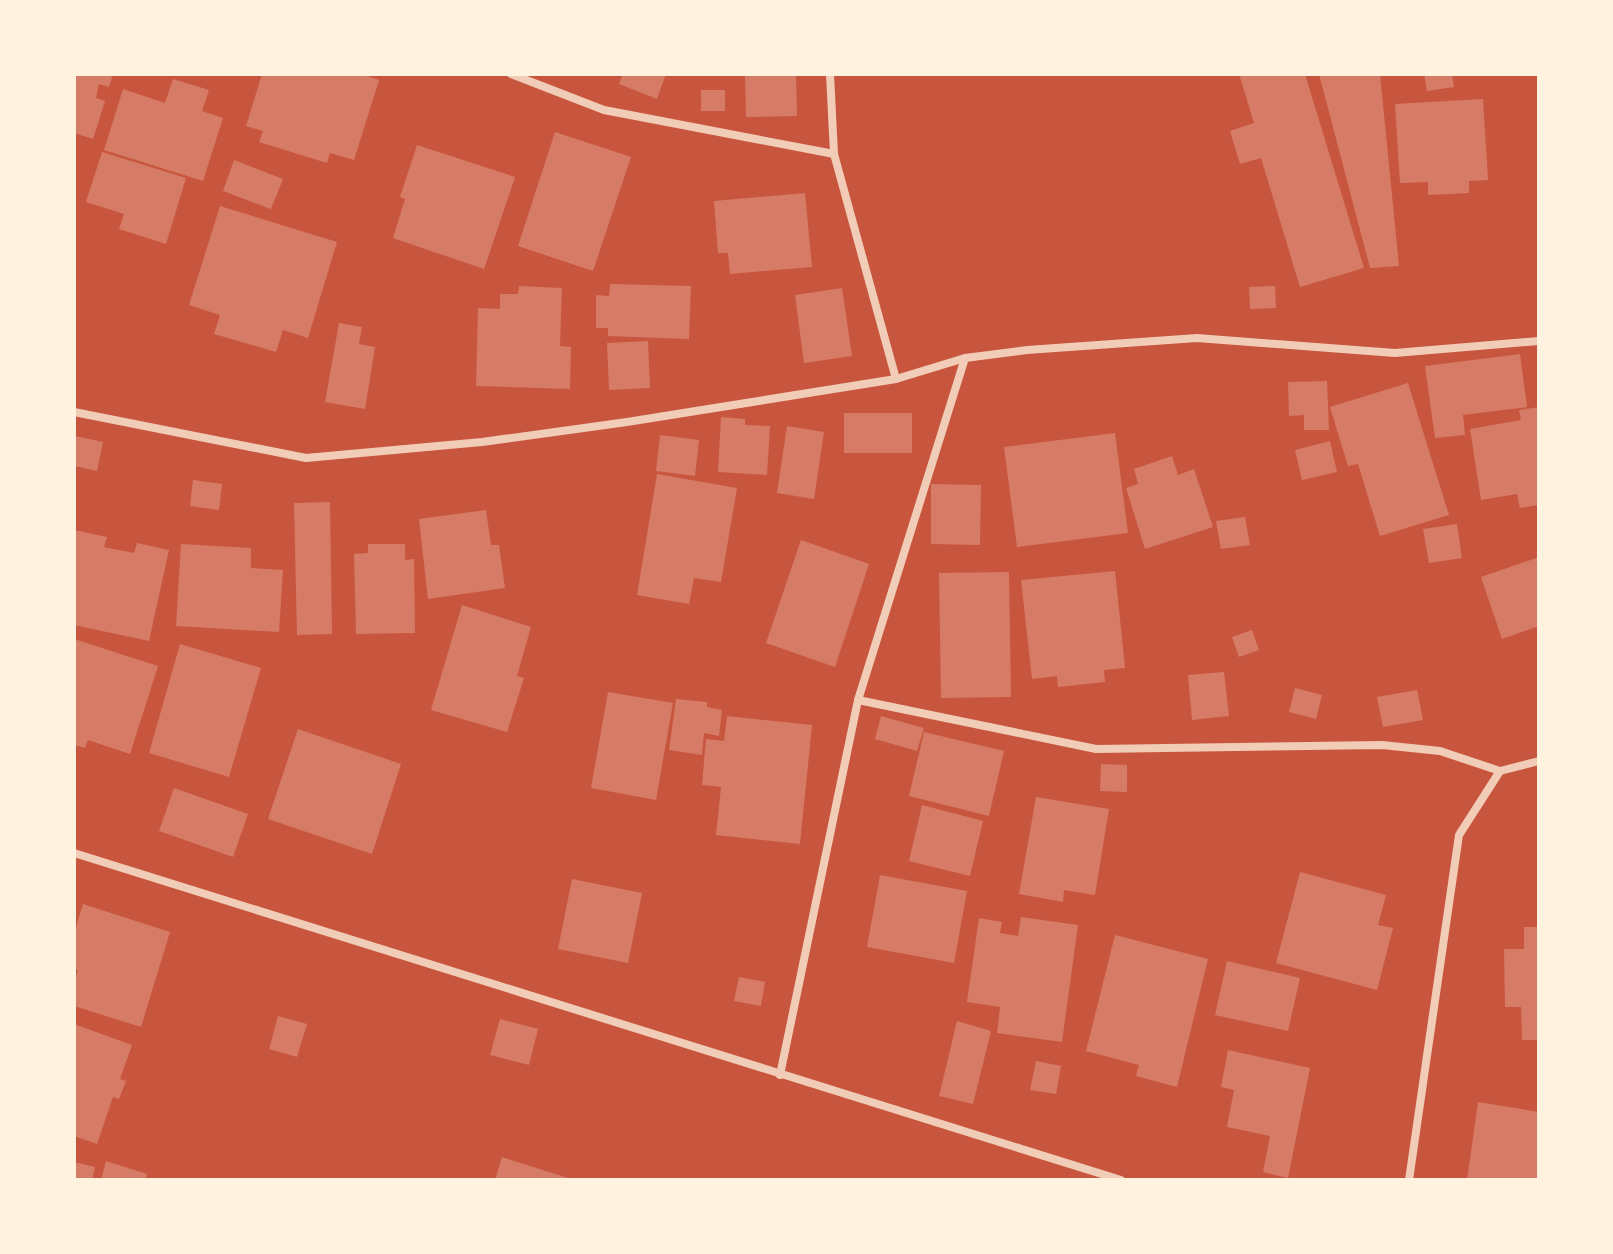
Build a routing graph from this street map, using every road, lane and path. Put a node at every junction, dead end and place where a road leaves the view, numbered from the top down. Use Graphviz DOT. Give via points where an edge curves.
graph roads {
  1 [pos="511,74"];
  2 [pos="830,74"];
  3 [pos="834,154"];
  4 [pos="1539,341"];
  5 [pos="965,358"];
  6 [pos="896,379"];
  7 [pos="74,412"];
  8 [pos="858,700"];
  9 [pos="1539,761"];
  10 [pos="1500,771"];
  11 [pos="74,853"];
  12 [pos="780,1075"];
  13 [pos="1121,1180"];
  14 [pos="1409,1180"];
  1 -- 3 [label="street" via="604,110"];
  2 -- 3 [label="street"];
  3 -- 6 [label="street"];
  4 -- 5 [label="street" via="1395,353 1197,338"];
  5 -- 6 [label="street"];
  5 -- 8 [label="street"];
  6 -- 7 [label="street" via="482,442 306,458"];
  8 -- 10 [label="street" via="1096,749 1382,745 1440,751"];
  8 -- 12 [label="street"];
  9 -- 10 [label="street"];
  10 -- 14 [label="street" via="1459,835"];
  11 -- 12 [label="street"];
  12 -- 13 [label="street"];
}
